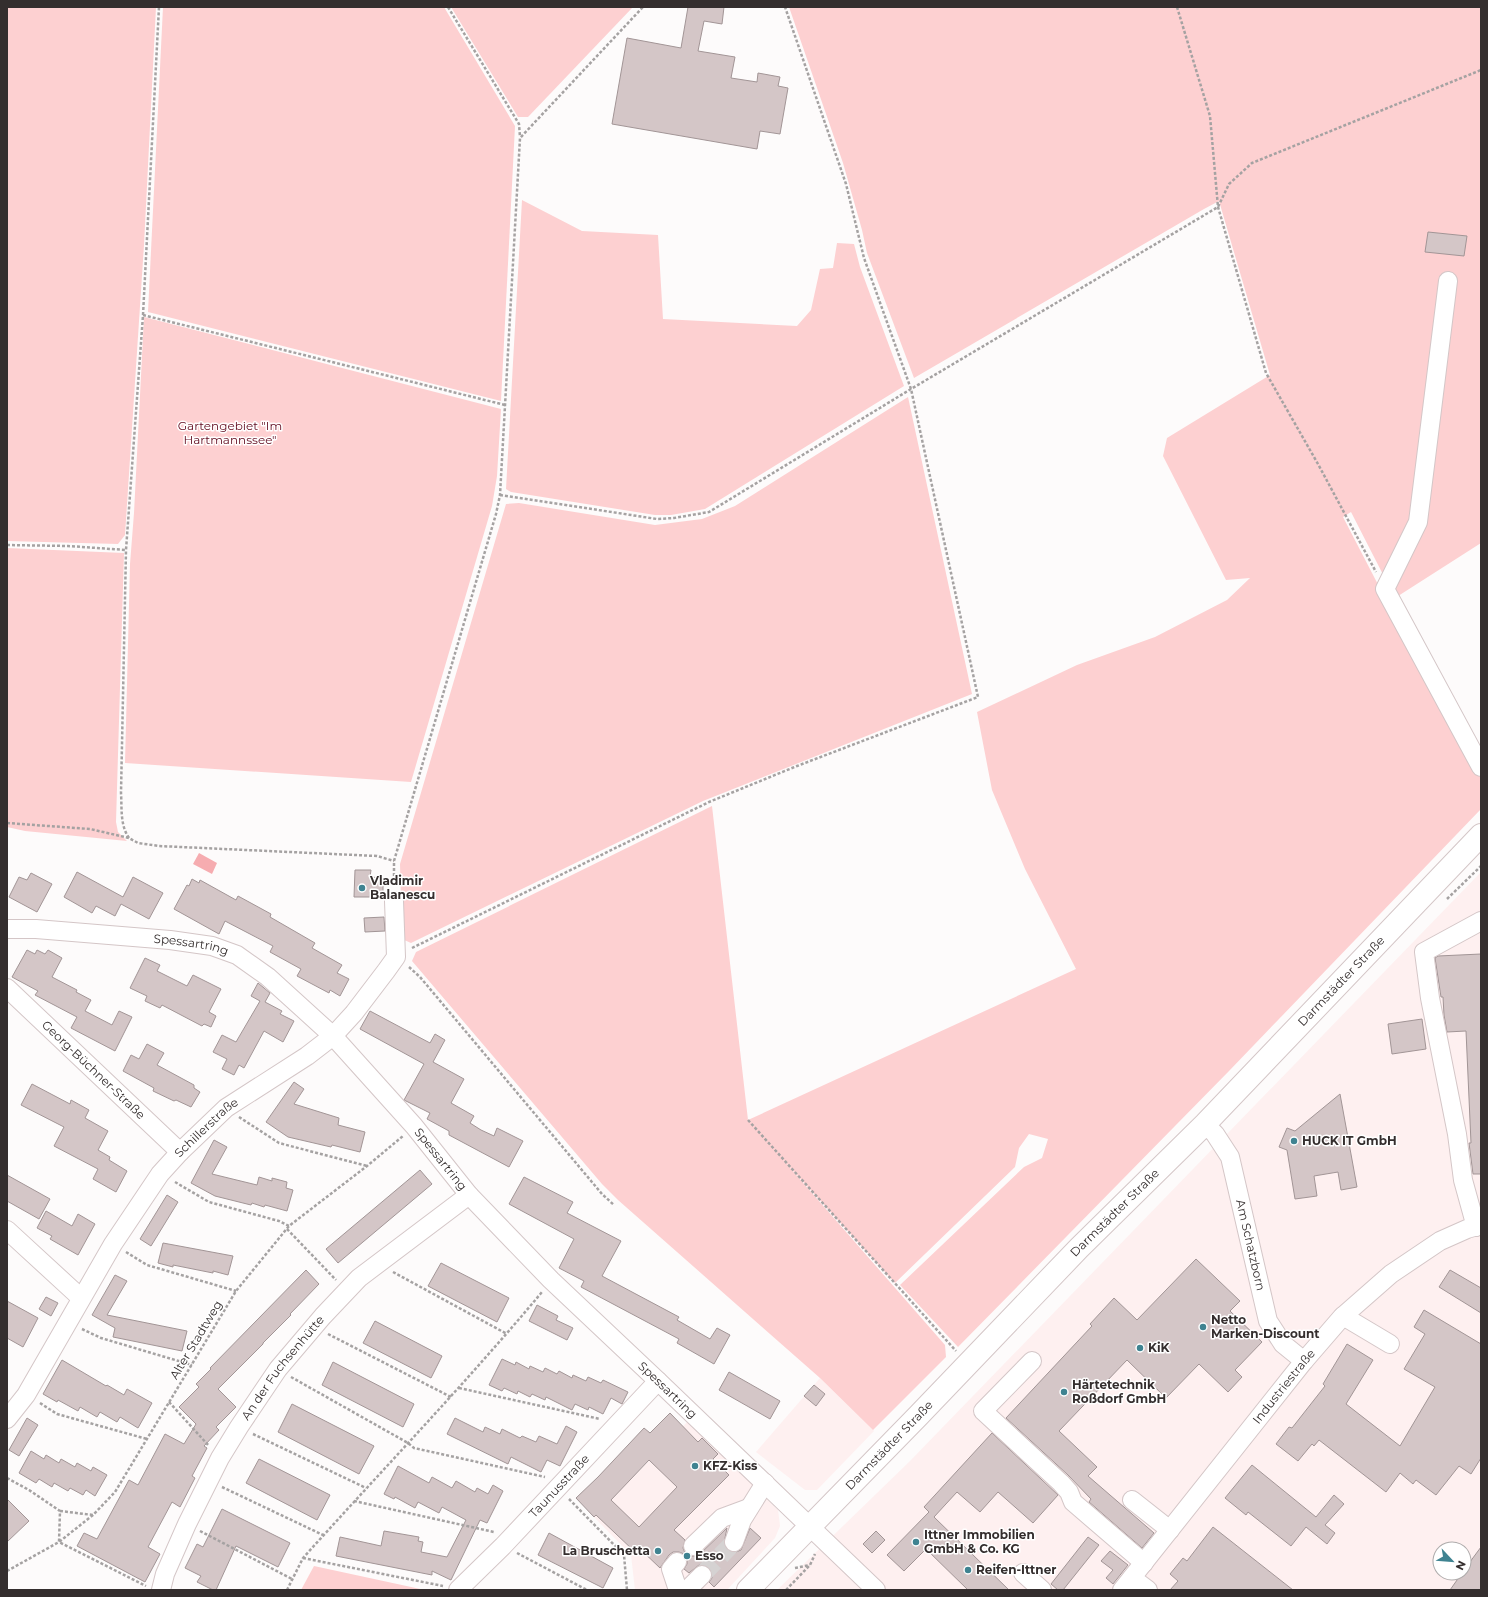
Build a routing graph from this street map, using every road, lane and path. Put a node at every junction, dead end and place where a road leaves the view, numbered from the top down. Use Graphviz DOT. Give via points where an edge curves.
graph roads {
  1 [pos="159,7"];
  2 [pos="448,7"];
  3 [pos="643,7"];
  4 [pos="785,7"];
  5 [pos="1177,7"];
  6 [pos="1481,70"];
  7 [pos="520,138"];
  8 [pos="1218,207"];
  9 [pos="1448,281"];
  10 [pos="143,315"];
  11 [pos="911,389"];
  12 [pos="505,405"];
  13 [pos="500,495"];
  14 [pos="7,545"];
  15 [pos="126,550"];
  16 [pos="1385,589"];
  17 [pos="1481,767"];
  18 [pos="7,823"];
  19 [pos="1481,835"];
  20 [pos="129,838"];
  21 [pos="394,861"];
  22 [pos="394,901"];
  23 [pos="1481,921"];
  24 [pos="7,929"];
  25 [pos="396,957"];
  26 [pos="7,988"];
  27 [pos="333,1036"];
  28 [pos="226,1108"];
  29 [pos="748,1120"];
  30 [pos="1205,1124"];
  31 [pos="414,1126"];
  32 [pos="180,1152"];
  33 [pos="367,1166"];
  34 [pos="160,1174"];
  35 [pos="469,1195"];
  36 [pos="614,1205"];
  37 [pos="289,1226"];
  38 [pos="1478,1226"];
  39 [pos="286,1229"];
  40 [pos="7,1230"];
  41 [pos="113,1244"];
  42 [pos="378,1264"];
  43 [pos="551,1280"];
  44 [pos="236,1291"];
  45 [pos="346,1291"];
  46 [pos="81,1298"];
  47 [pos="1342,1316"];
  48 [pos="68,1322"];
  49 [pos="315,1327"];
  50 [pos="507,1334"];
  51 [pos="1390,1344"];
  52 [pos="1032,1361"];
  53 [pos="1304,1361"];
  54 [pos="967,1364"];
  55 [pos="192,1365"];
  56 [pos="278,1369"];
  57 [pos="658,1381"];
  58 [pos="459,1388"];
  59 [pos="26,1395"];
  60 [pos="451,1397"];
  61 [pos="169,1402"];
  62 [pos="7,1419"];
  63 [pos="618,1423"];
  64 [pos="239,1427"];
  65 [pos="147,1439"];
  66 [pos="408,1443"];
  67 [pos="220,1458"];
  68 [pos="7,1478"];
  69 [pos="208,1480"];
  70 [pos="765,1483"];
  71 [pos="558,1487"];
  72 [pos="366,1488"];
  73 [pos="1132,1500"];
  74 [pos="354,1501"];
  75 [pos="749,1508"];
  76 [pos="60,1511"];
  77 [pos="92,1515"];
  78 [pos="187,1524"];
  79 [pos="810,1526"];
  80 [pos="1170,1530"];
  81 [pos="323,1535"];
  82 [pos="508,1541"];
  83 [pos="59,1542"];
  84 [pos="734,1542"];
  85 [pos="693,1546"];
  86 [pos="303,1558"];
  87 [pos="677,1562"];
  88 [pos="1144,1563"];
  89 [pos="810,1565"];
  90 [pos="7,1571"];
  91 [pos="1023,1574"];
  92 [pos="702,1575"];
  93 [pos="292,1579"];
  94 [pos="1127,1584"];
  95 [pos="154,1588"];
  96 [pos="287,1590"];
  97 [pos="459,1590"];
  98 [pos="587,1590"];
  99 [pos="627,1590"];
  100 [pos="678,1590"];
  101 [pos="687,1590"];
  102 [pos="748,1590"];
  103 [pos="786,1590"];
  104 [pos="876,1590"];
  105 [pos="1042,1590"];
  106 [pos="1148,1590"];
  1 -- 10 [label="path"];
  2 -- 7 [label="path" via="519,124"];
  3 -- 7 [label="path"];
  4 -- 11 [label="path" via="846,184 864,258"];
  5 -- 8 [label="path" via="1210,116"];
  6 -- 8 [label="path" via="1252,163 1229,184"];
  7 -- 12 [label="path"];
  8 -- 11 [label="path"];
  8 -- 16 [label="path" via="1266,373"];
  9 -- 16 [label="street" via="1418,522"];
  10 -- 12 [label="path"];
  10 -- 15 [label="path"];
  11 -- 13 [label="path" via="709,512 657,519"];
  11 -- 25 [label="path" via="978,697 708,802"];
  12 -- 13 [label="path"];
  13 -- 21 [label="path"];
  14 -- 15 [label="path"];
  15 -- 20 [label="path" via="121,793 123,824"];
  16 -- 17 [label="street"];
  18 -- 20 [label="path" via="90,829"];
  19 -- 30 [label="main road, Darmstädter Straße"];
  20 -- 21 [label="path" via="138,843 159,846 377,856"];
  21 -- 22 [label="path"];
  22 -- 25 [label="street"];
  23 -- 38 [label="street" via="1424,952 1463,1180"];
  24 -- 27 [label="street, Spessartring" via="162,939 212,946 237,955 268,977"];
  25 -- 27 [label="street, Schillerstraße" via="354,1013"];
  25 -- 36 [label="path" via="420,977 602,1194"];
  26 -- 32 [label="street, Georg-Büchner-Straße"];
  27 -- 28 [label="street, Schillerstraße"];
  27 -- 31 [label="street, Spessartring"];
  28 -- 32 [label="street, Schillerstraße"];
  28 -- 33 [label="path" via="279,1143"];
  29 -- 54 [label="path"];
  30 -- 53 [label="street, Am Schatzborn" via="1230,1157 1268,1321 1283,1344"];
  30 -- 54 [label="main road, Darmstädter Straße" via="1079,1248"];
  31 -- 33 [label="path, Alter Stadtweg"];
  31 -- 35 [label="street, Spessartring"];
  32 -- 34 [label="street, Schillerstraße"];
  33 -- 37 [label="path, Alter Stadtweg"];
  34 -- 37 [label="path" via="209,1202"];
  34 -- 41 [label="street, Schillerstraße"];
  35 -- 42 [label="street, An der Fuchsenhütte"];
  35 -- 43 [label="street, Spessartring"];
  37 -- 39 [label="path, Alter Stadtweg"];
  38 -- 47 [label="street, Industriestraße" via="1440,1241 1397,1270"];
  39 -- 44 [label="path, Alter Stadtweg"];
  39 -- 45 [label="path"];
  40 -- 46 [label="street"];
  41 -- 44 [label="path" via="146,1265"];
  41 -- 46 [label="street, Schillerstraße"];
  42 -- 45 [label="street, An der Fuchsenhütte"];
  42 -- 50 [label="path"];
  43 -- 50 [label="path"];
  43 -- 57 [label="street, Spessartring"];
  44 -- 55 [label="path, Alter Stadtweg"];
  45 -- 49 [label="street, An der Fuchsenhütte"];
  46 -- 48 [label="street, Schillerstraße"];
  47 -- 51 [label="street"];
  47 -- 53 [label="street, Industriestraße"];
  48 -- 55 [label="path" via="101,1338"];
  48 -- 59 [label="street, Schillerstraße"];
  49 -- 56 [label="street, An der Fuchsenhütte"];
  49 -- 60 [label="path"];
  50 -- 58 [label="path"];
  52 -- 88 [label="street" via="983,1411 1061,1483 1069,1492 1072,1502"];
  53 -- 80 [label="street, Industriestraße"];
  54 -- 79 [label="main road, Darmstädter Straße"];
  55 -- 61 [label="path, Alter Stadtweg"];
  56 -- 64 [label="street, An der Fuchsenhütte"];
  56 -- 66 [label="path"];
  57 -- 63 [label="street, Taunusstraße"];
  57 -- 70 [label="street, Spessartring"];
  58 -- 60 [label="path"];
  58 -- 63 [label="path"];
  59 -- 62 [label="street, Schillerstraße"];
  59 -- 65 [label="path" via="57,1414"];
  60 -- 66 [label="path"];
  61 -- 65 [label="path, Alter Stadtweg"];
  61 -- 67 [label="path"];
  63 -- 71 [label="street, Taunusstraße"];
  64 -- 67 [label="street, An der Fuchsenhütte"];
  64 -- 72 [label="path"];
  65 -- 77 [label="path, Alter Stadtweg" via="116,1492"];
  66 -- 71 [label="path" via="414,1448 551,1478"];
  66 -- 72 [label="path"];
  67 -- 69 [label="street, An der Fuchsenhütte"];
  68 -- 76 [label="path"];
  69 -- 78 [label="street, An der Fuchsenhütte"];
  69 -- 81 [label="path"];
  70 -- 75 [label="street"];
  70 -- 79 [label="street, Spessartring"];
  71 -- 82 [label="street, Taunusstraße"];
  71 -- 99 [label="path" via="624,1555"];
  72 -- 74 [label="path"];
  73 -- 80 [label="street"];
  74 -- 81 [label="path"];
  74 -- 82 [label="path"];
  75 -- 84 [label="street"];
  75 -- 85 [label="street" via="722,1518"];
  76 -- 77 [label="path"];
  76 -- 83 [label="path"];
  77 -- 83 [label="path, Alter Stadtweg"];
  78 -- 93 [label="path"];
  78 -- 95 [label="street, An der Fuchsenhütte" via="165,1574"];
  79 -- 102 [label="main road, Darmstädter Straße"];
  79 -- 104 [label="street, Spessartring"];
  80 -- 88 [label="street, Industriestraße"];
  81 -- 86 [label="path"];
  82 -- 97 [label="street, Taunusstraße"];
  82 -- 98 [label="path"];
  83 -- 90 [label="path, Alter Stadtweg"];
  83 -- 95 [label="path"];
  86 -- 93 [label="path"];
  86 -- 97 [label="path"];
  87 -- 100 [label="street" via="671,1569"];
  88 -- 94 [label="street, Industriestraße"];
  89 -- 103 [label="path"];
  91 -- 105 [label="street"];
  92 -- 101 [label="street"];
  93 -- 96 [label="path"];
  94 -- 106 [label="street"];
}
